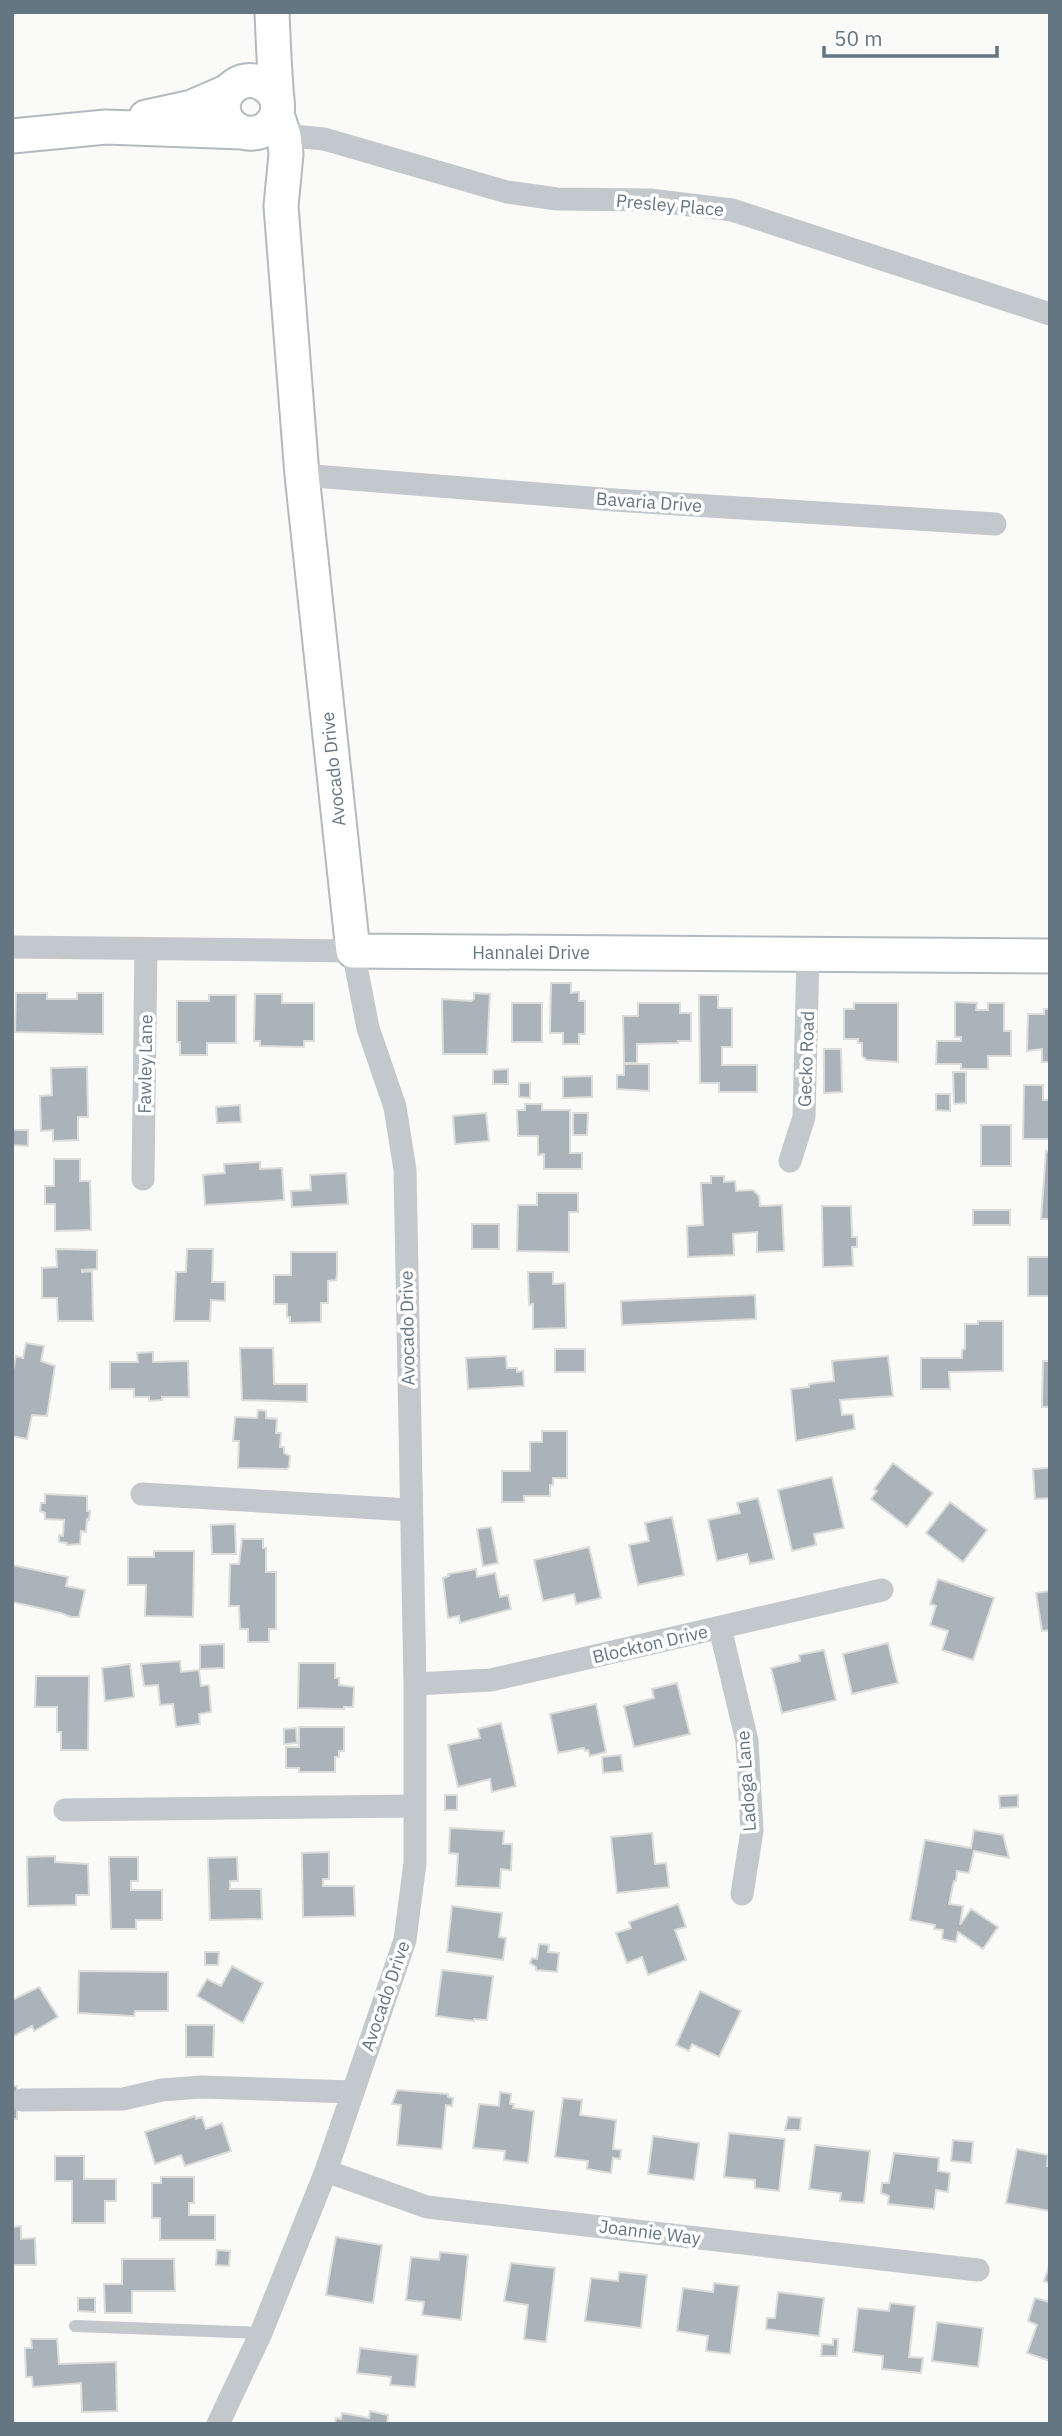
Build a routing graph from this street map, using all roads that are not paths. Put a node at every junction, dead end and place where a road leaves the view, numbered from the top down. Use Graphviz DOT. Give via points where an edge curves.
graph roads {
  1 [pos="259,12"];
  2 [pos="272,12"];
  3 [pos="232,88"];
  4 [pos="267,122"];
  5 [pos="106,127"];
  6 [pos="12,136"];
  7 [pos="324,139"];
  8 [pos="1050,314"];
  9 [pos="302,475"];
  10 [pos="995,524"];
  11 [pos="12,947"];
  12 [pos="146,949"];
  13 [pos="353,951"];
  14 [pos="808,954"];
  15 [pos="1050,956"];
  16 [pos="790,1161"];
  17 [pos="143,1179"];
  18 [pos="142,1494"];
  19 [pos="410,1510"];
  20 [pos="882,1590"];
  21 [pos="720,1628"];
  22 [pos="415,1684"];
  23 [pos="415,1806"];
  24 [pos="65,1810"];
  25 [pos="742,1894"];
  26 [pos="352,2092"];
  27 [pos="22,2100"];
  28 [pos="326,2171"];
  29 [pos="978,2270"];
  30 [pos="75,2326"];
  31 [pos="261,2333"];
  32 [pos="218,2424"];
  1 -- 3 [label="street" via="258,34"];
  2 -- 4 [label="street"];
  3 -- 4 [label="street" via="248,80 265,83"];
  3 -- 4 [label="street, Avocado Drive" via="224,104 228,121"];
  3 -- 5 [label="street" via="192,107"];
  4 -- 5 [label="street"];
  4 -- 7 [label="street, Presley Place"];
  4 -- 7 [label="street, Presley Place" via="298,123"];
  4 -- 9 [label="street, Avocado Drive" via="262,144 281,206"];
  5 -- 6 [label="street"];
  7 -- 8 [label="street, Presley Place" via="507,192 732,210"];
  9 -- 10 [label="street, Bavaria Drive"];
  9 -- 13 [label="street, Avocado Drive"];
  11 -- 12 [label="street, Hannalei Drive"];
  12 -- 13 [label="street, Hannalei Drive"];
  12 -- 17 [label="street, Fawley Lane"];
  13 -- 14 [label="street, Hannalei Drive"];
  13 -- 19 [label="street, Avocado Drive" via="368,1028 395,1107 405,1170"];
  14 -- 15 [label="street, Hannalei Drive"];
  14 -- 16 [label="street, Gecko Road" via="804,1117"];
  18 -- 19 [label="street"];
  19 -- 22 [label="street, Avocado Drive"];
  20 -- 21 [label="street, Blockton Drive"];
  21 -- 22 [label="street, Blockton Drive" via="491,1680"];
  21 -- 25 [label="street, Ladoga Lane" via="747,1741 752,1831"];
  22 -- 23 [label="street, Avocado Drive"];
  23 -- 24 [label="street"];
  23 -- 26 [label="street, Avocado Drive" via="415,1863 405,1940"];
  26 -- 27 [label="street" via="201,2087 123,2099"];
  26 -- 28 [label="street, Avocado Drive"];
  28 -- 29 [label="street, Joannie Way" via="427,2207"];
  28 -- 31 [label="street, Avocado Drive"];
  30 -- 31 [label="lane"];
  31 -- 32 [label="street, Avocado Drive"];
}
